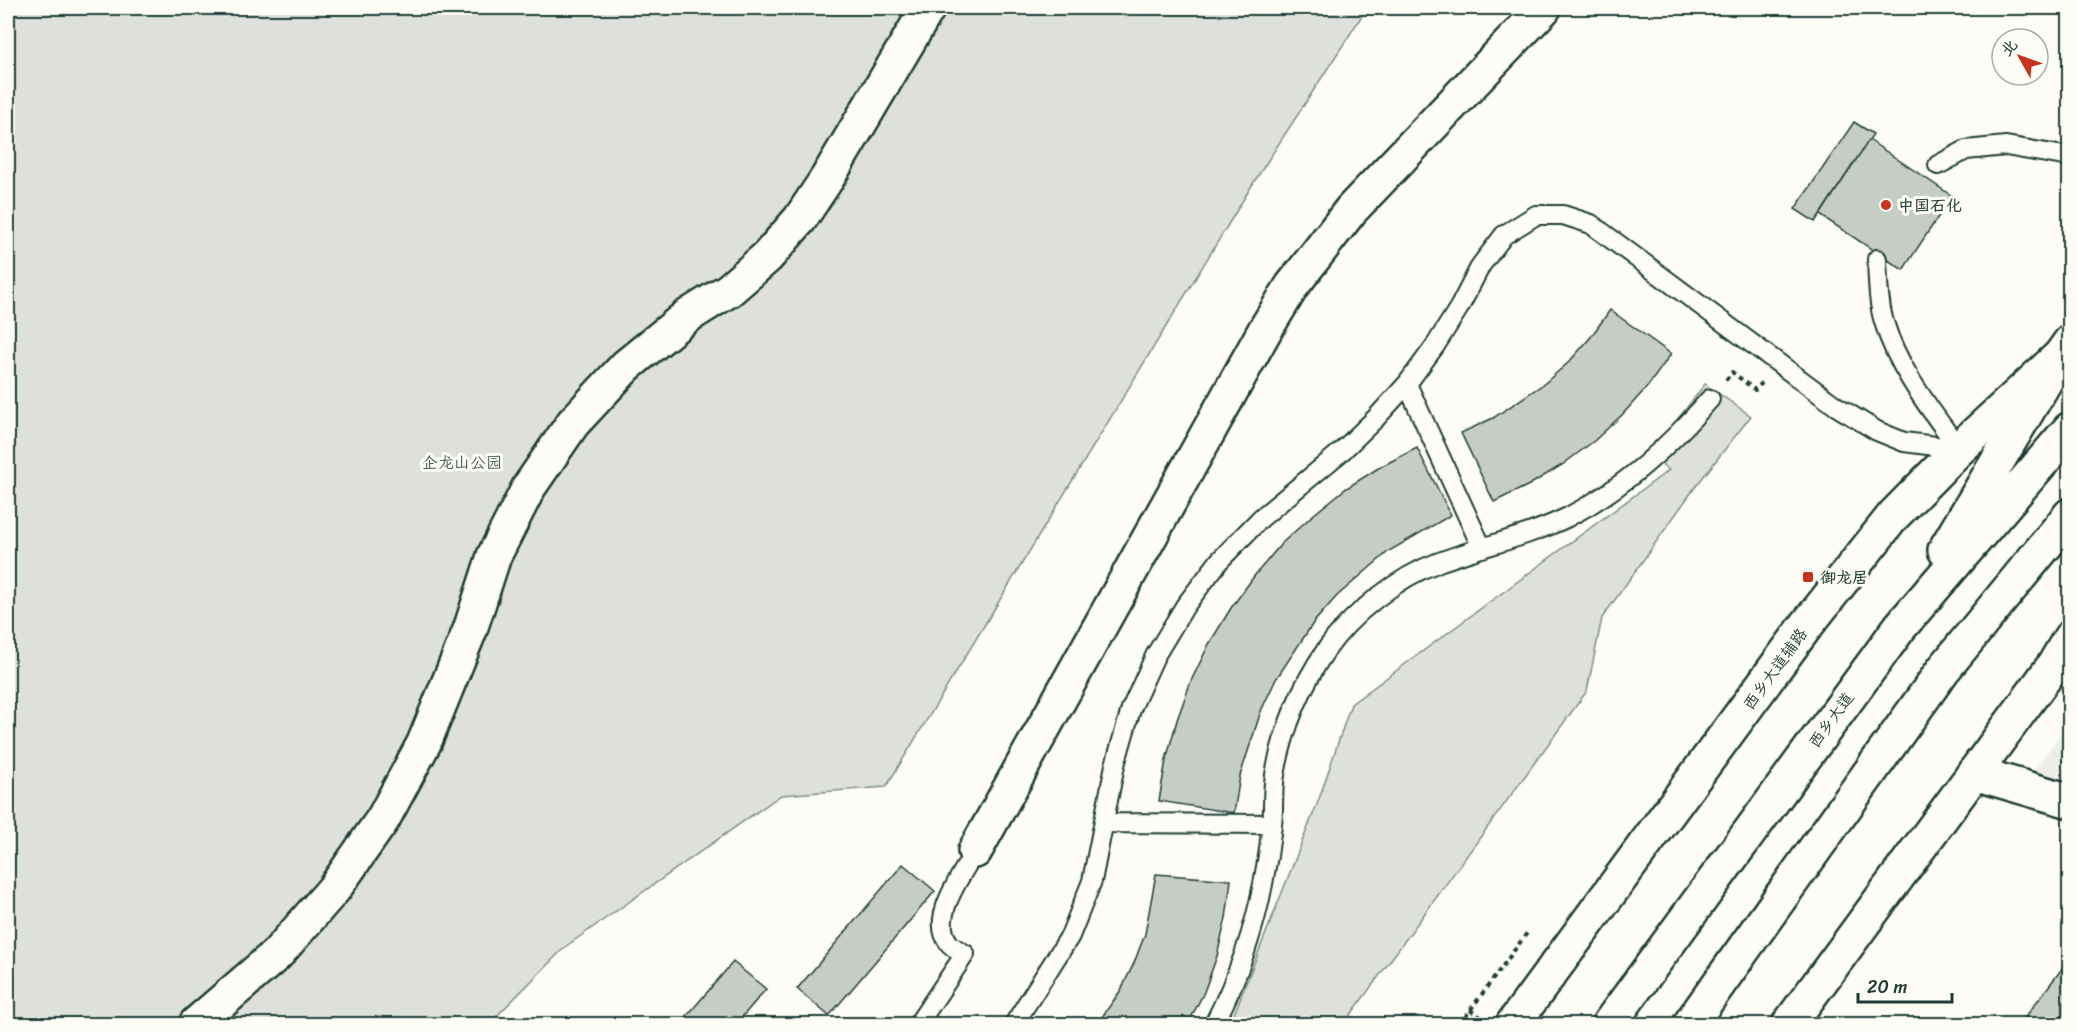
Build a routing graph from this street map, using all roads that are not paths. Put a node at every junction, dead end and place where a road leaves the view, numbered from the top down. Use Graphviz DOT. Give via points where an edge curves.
graph roads {
  1 [pos="928,8"];
  2 [pos="1544,8"];
  3 [pos="2070,157"];
  4 [pos="1938,165"];
  5 [pos="1877,259"];
  6 [pos="2065,349"];
  7 [pos="1407,384"];
  8 [pos="1710,399"];
  9 [pos="2070,429"];
  10 [pos="1959,449"];
  11 [pos="2070,515"];
  12 [pos="1482,549"];
  13 [pos="2070,550"];
  14 [pos="1900,627"];
  15 [pos="2064,657"];
  16 [pos="1943,670"];
  17 [pos="1974,773"];
  18 [pos="2070,801"];
  19 [pos="1105,823"];
  20 [pos="1272,824"];
  21 [pos="975,851"];
  22 [pos="1741,953"];
  23 [pos="196,1024"];
  24 [pos="918,1024"];
  25 [pos="1014,1024"];
  26 [pos="1214,1024"];
  27 [pos="1513,1024"];
  28 [pos="1609,1024"];
  29 [pos="1690,1024"];
  30 [pos="1720,1024"];
  31 [pos="1789,1024"];
  1 -- 23 [label="street" via="800,219 767,257 729,290 686,317 626,366 573,423 528,487 494,556 470,630 424,743 383,819 334,889 277,954"];
  2 -- 21 [label="street" via="1352,210 1292,286"];
  3 -- 4 [label="lane" via="2006,146 1966,150"];
  5 -- 10 [label="lane" via="1878,288 1888,332 1924,399"];
  6 -- 10 [label="street, 西乡大道辅路"];
  6 -- 14 [label="street"];
  7 -- 10 [label="lane" via="1442,336 1481,265 1504,235 1536,215 1563,215 1590,224 1836,406 1877,432 1904,442"];
  7 -- 12 [label="lane"];
  7 -- 19 [label="lane" via="1342,451 1261,518 1220,560 1185,606 1155,656 1131,709 1115,765"];
  8 -- 12 [label="lane" via="1646,466 1609,493 1537,530"];
  9 -- 14 [label="street, 西乡大道"];
  10 -- 27 [label="street, 西乡大道辅路" via="1894,515 1806,626"];
  11 -- 16 [label="street"];
  12 -- 20 [label="lane" via="1437,562 1395,585 1359,614 1327,649 1302,688 1284,732 1275,777"];
  13 -- 16 [label="street"];
  14 -- 28 [label="street, 西乡大道"];
  15 -- 17 [label="street"];
  16 -- 22 [label="street"];
  17 -- 18 [label="street"];
  17 -- 31 [label="street"];
  19 -- 20 [label="lane"];
  19 -- 25 [label="lane" via="1092,881 1070,936"];
  20 -- 26 [label="lane" via="1263,885 1247,944"];
  21 -- 24 [label="lane" via="944,908 941,927 949,944 965,954"];
  22 -- 29 [label="street"];
  22 -- 30 [label="street"];
}
